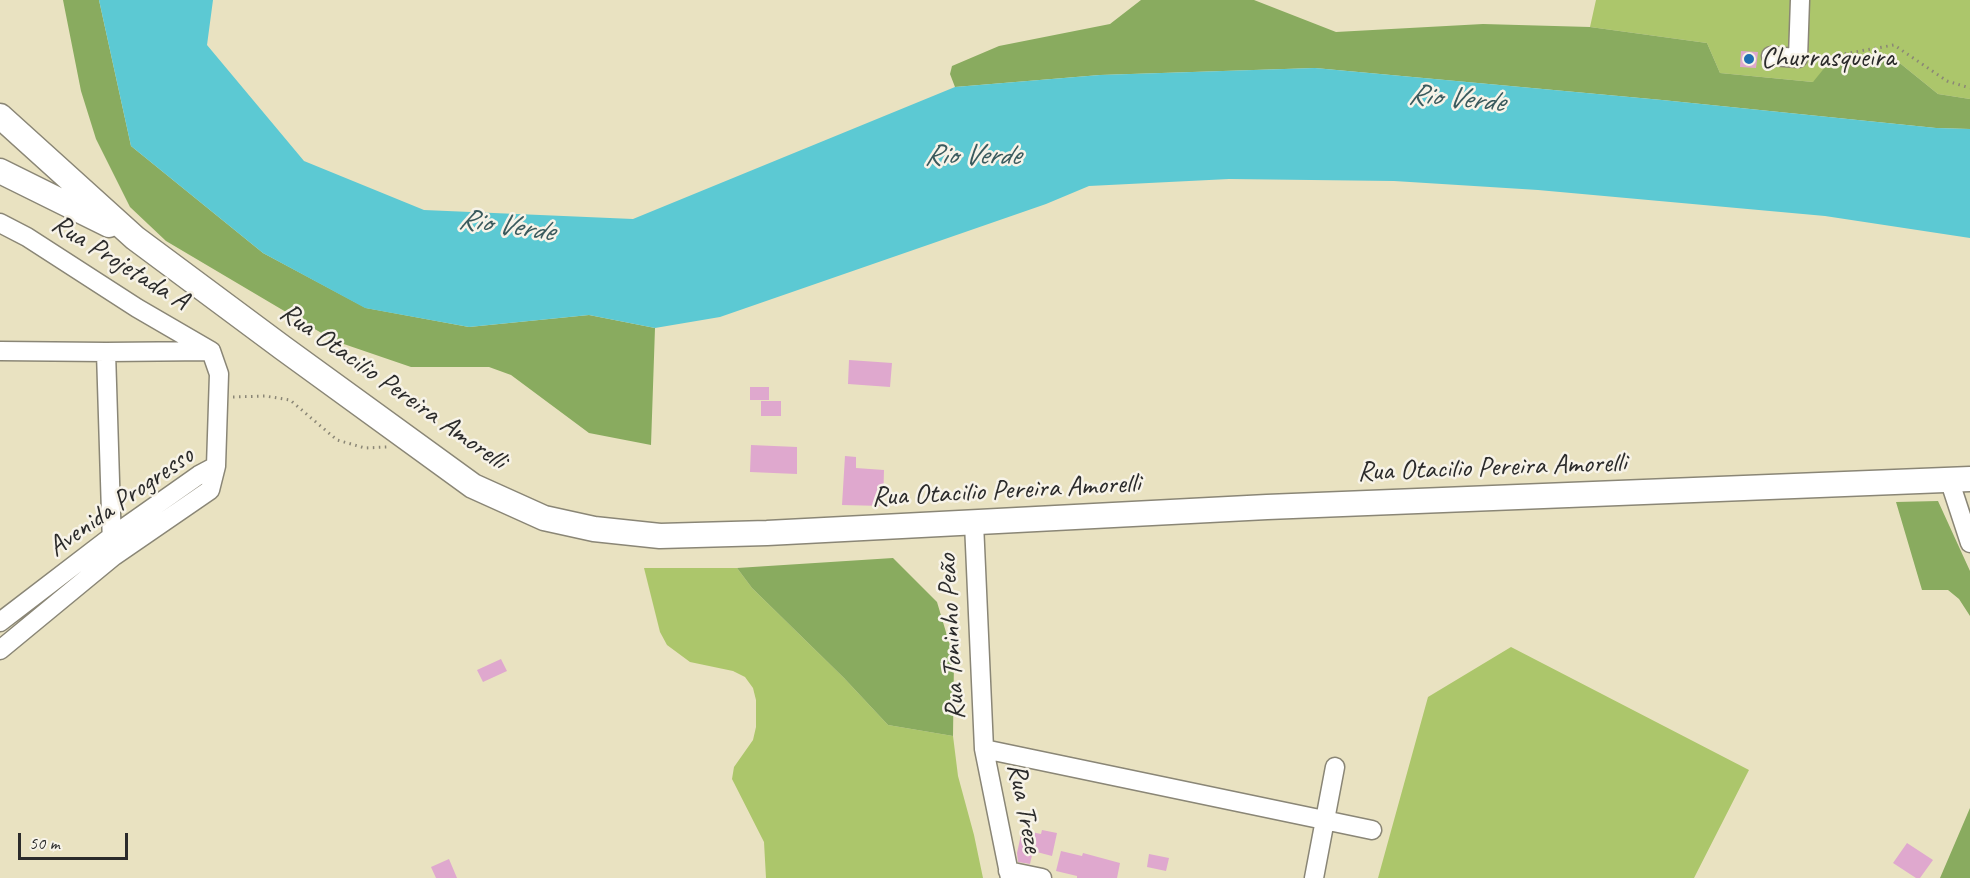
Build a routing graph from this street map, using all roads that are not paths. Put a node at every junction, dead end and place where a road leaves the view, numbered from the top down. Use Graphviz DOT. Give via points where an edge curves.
graph roads {
  1 [pos="1800,0"];
  2 [pos="1770,56"];
  3 [pos="0,116"];
  4 [pos="0,171"];
  5 [pos="0,223"];
  6 [pos="135,238"];
  7 [pos="0,351"];
  8 [pos="211,351"];
  9 [pos="106,352"];
  10 [pos="216,466"];
  11 [pos="1959,479"];
  12 [pos="974,523"];
  13 [pos="111,537"];
  14 [pos="1970,543"];
  15 [pos="114,556"];
  16 [pos="0,622"];
  17 [pos="1,646"];
  18 [pos="984,749"];
  19 [pos="1335,767"];
  20 [pos="1325,821"];
  21 [pos="1372,830"];
  22 [pos="1009,874"];
  23 [pos="1041,878"];
  24 [pos="1314,878"];
  1 -- 2 [label="street" via="1798,58"];
  3 -- 6 [label="main road, Rua Otacilio Pereira Amorelli"];
  4 -- 6 [label="main road, Rua Otacilio Pereira Amorelli"];
  5 -- 8 [label="street, Rua Projetada A"];
  6 -- 12 [label="main road, Rua Otacilio Pereira Amorelli" via="473,486 544,518 594,529 672,536"];
  7 -- 9 [label="street"];
  8 -- 9 [label="street"];
  8 -- 10 [label="street" via="219,374"];
  9 -- 13 [label="street"];
  10 -- 13 [label="street, Avenida Progresso"];
  10 -- 15 [label="street, Avenida Progresso" via="210,490"];
  11 -- 12 [label="main road, Rua Otacilio Pereira Amorelli"];
  11 -- 14 [label="street"];
  12 -- 18 [label="street, Rua Toninho Peão"];
  13 -- 15 [label="street"];
  13 -- 16 [label="street, Avenida Progresso"];
  15 -- 17 [label="street, Avenida Progresso"];
  18 -- 20 [label="street"];
  18 -- 22 [label="street, Rua Treze"];
  19 -- 20 [label="street"];
  20 -- 21 [label="street"];
  20 -- 24 [label="street"];
  22 -- 23 [label="street"];
}
